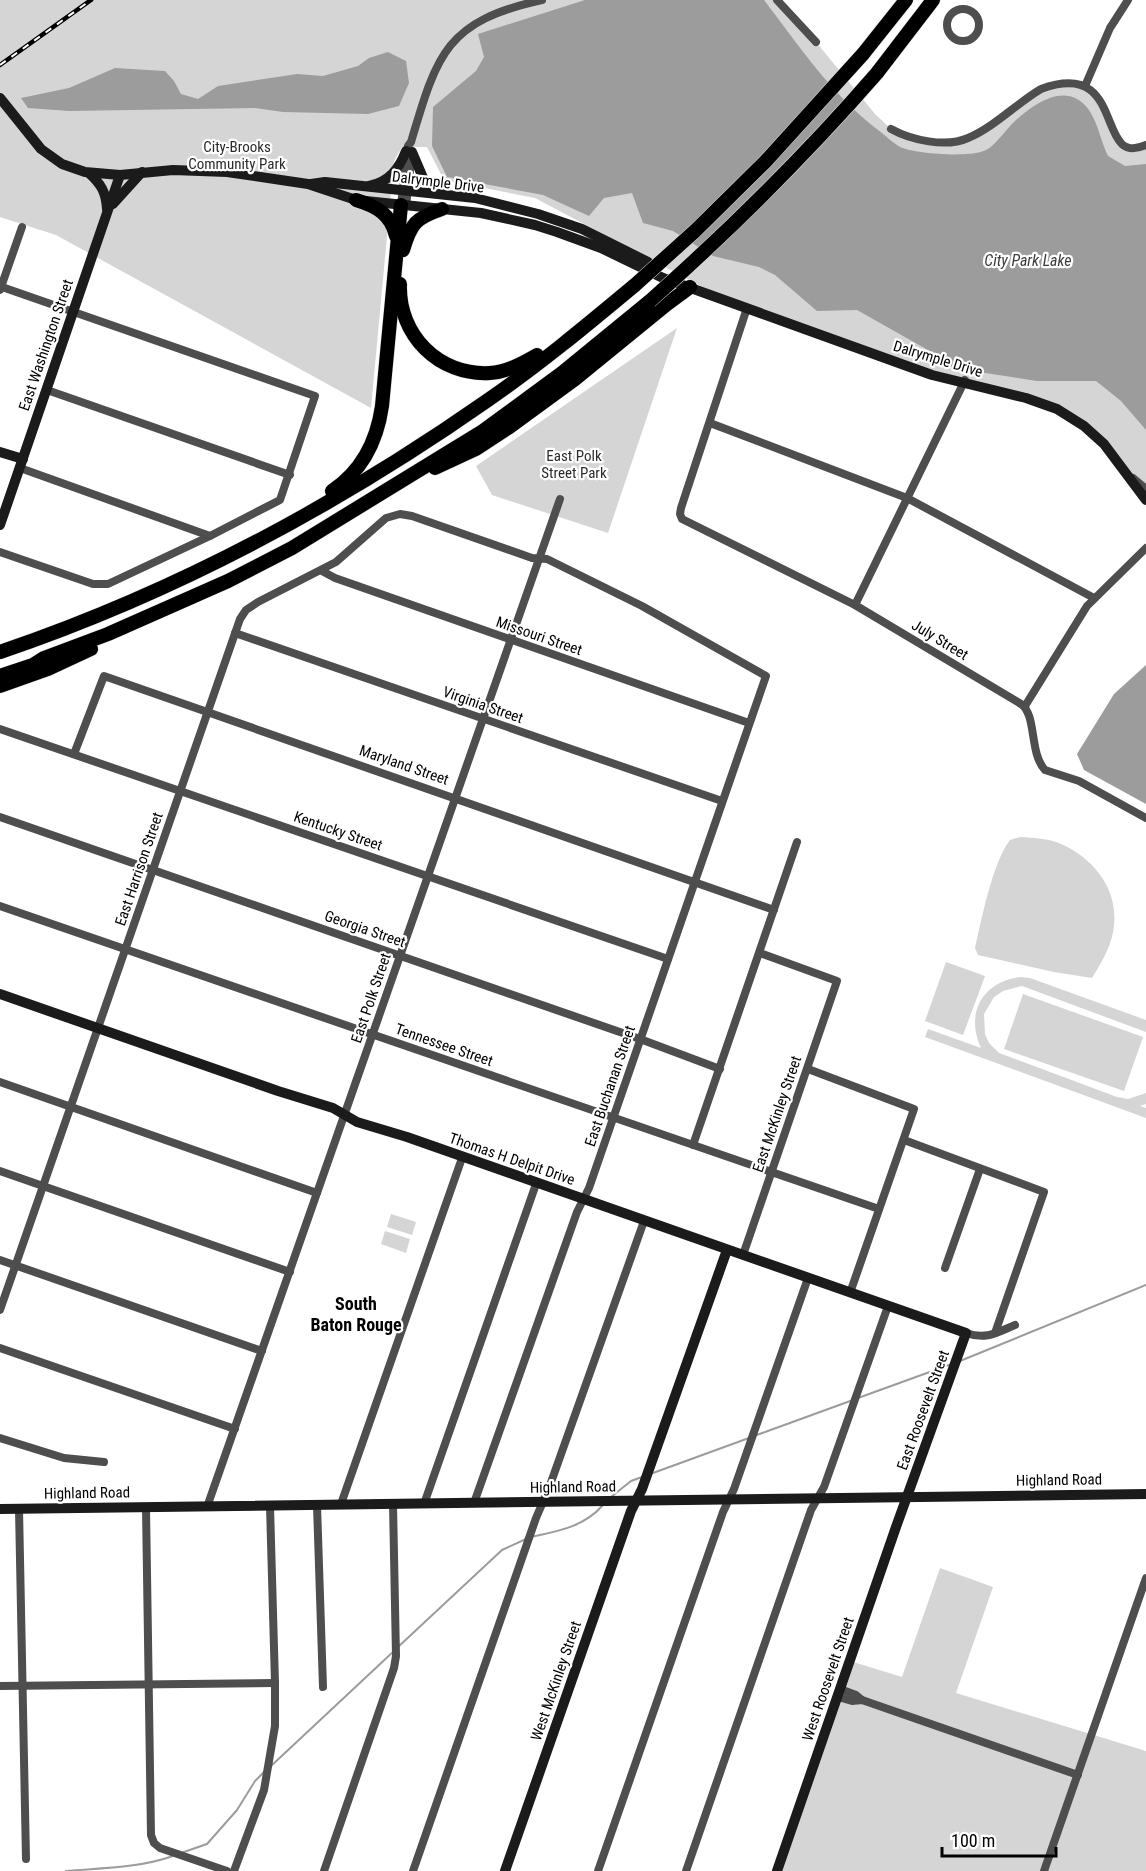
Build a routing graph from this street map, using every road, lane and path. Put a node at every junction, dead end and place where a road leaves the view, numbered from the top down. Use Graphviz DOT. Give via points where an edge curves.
graph roads {
  1 [pos="542,0"];
  2 [pos="777,0"];
  3 [pos="906,0"];
  4 [pos="933,0"];
  5 [pos="968,0"];
  6 [pos="1128,0"];
  7 [pos="966,9"];
  8 [pos="816,42"];
  9 [pos="1085,86"];
  10 [pos="0,88"];
  11 [pos="2,99"];
  12 [pos="891,129"];
  13 [pos="1146,145"];
  14 [pos="410,148"];
  15 [pos="142,172"];
  16 [pos="89,173"];
  17 [pos="120,175"];
  18 [pos="358,193"];
  19 [pos="447,195"];
  20 [pos="404,199"];
  21 [pos="488,203"];
  22 [pos="442,209"];
  23 [pos="108,212"];
  24 [pos="22,227"];
  25 [pos="400,246"];
  26 [pos="690,287"];
  27 [pos="1,289"];
  28 [pos="747,308"];
  29 [pos="73,311"];
  30 [pos="592,320"];
  31 [pos="964,382"];
  32 [pos="47,390"];
  33 [pos="710,423"];
  34 [pos="0,452"];
  35 [pos="22,464"];
  36 [pos="418,471"];
  37 [pos="1126,474"];
  38 [pos="290,475"];
  39 [pos="1146,489"];
  40 [pos="907,498"];
  41 [pos="560,499"];
  42 [pos="1146,500"];
  43 [pos="0,525"];
  44 [pos="277,531"];
  45 [pos="210,536"];
  46 [pos="1146,548"];
  47 [pos="0,552"];
  48 [pos="538,558"];
  49 [pos="322,571"];
  50 [pos="1094,598"];
  51 [pos="855,605"];
  52 [pos="235,633"];
  53 [pos="509,640"];
  54 [pos="0,652"];
  55 [pos="24,672"];
  56 [pos="0,676"];
  57 [pos="0,686"];
  58 [pos="1024,706"];
  59 [pos="207,711"];
  60 [pos="483,719"];
  61 [pos="749,723"];
  62 [pos="0,729"];
  63 [pos="74,754"];
  64 [pos="180,791"];
  65 [pos="456,797"];
  66 [pos="722,801"];
  67 [pos="0,817"];
  68 [pos="1146,818"];
  69 [pos="797,842"];
  70 [pos="154,870"];
  71 [pos="427,876"];
  72 [pos="695,882"];
  73 [pos="0,906"];
  74 [pos="774,910"];
  75 [pos="126,950"];
  76 [pos="760,953"];
  77 [pos="400,955"];
  78 [pos="668,960"];
  79 [pos="0,994"];
  80 [pos="98,1027"];
  81 [pos="373,1034"];
  82 [pos="640,1039"];
  83 [pos="720,1069"];
  84 [pos="808,1069"];
  85 [pos="0,1082"];
  86 [pos="70,1107"];
  87 [pos="344,1115"];
  88 [pos="613,1118"];
  89 [pos="904,1140"];
  90 [pos="693,1145"];
  91 [pos="462,1158"];
  92 [pos="980,1169"];
  93 [pos="0,1171"];
  94 [pos="772,1173"];
  95 [pos="537,1184"];
  96 [pos="43,1186"];
  97 [pos="317,1193"];
  98 [pos="583,1200"];
  99 [pos="879,1209"];
  100 [pos="644,1221"];
  101 [pos="727,1250"];
  102 [pos="743,1256"];
  103 [pos="0,1260"];
  104 [pos="16,1265"];
  105 [pos="945,1268"];
  106 [pos="290,1272"];
  107 [pos="808,1278"];
  108 [pos="850,1293"];
  109 [pos="888,1306"];
  110 [pos="0,1310"];
  111 [pos="1015,1325"];
  112 [pos="966,1333"];
  113 [pos="995,1333"];
  114 [pos="0,1348"];
  115 [pos="262,1351"];
  116 [pos="235,1429"];
  117 [pos="0,1438"];
  118 [pos="104,1462"];
  119 [pos="1146,1494"];
  120 [pos="908,1497"];
  121 [pos="818,1498"];
  122 [pos="729,1499"];
  123 [pos="631,1501"];
  124 [pos="543,1502"];
  125 [pos="474,1503"];
  126 [pos="341,1504"];
  127 [pos="393,1504"];
  128 [pos="424,1504"];
  129 [pos="317,1505"];
  130 [pos="270,1506"];
  131 [pos="207,1507"];
  132 [pos="146,1508"];
  133 [pos="0,1509"];
  134 [pos="19,1509"];
  135 [pos="1146,1578"];
  136 [pos="275,1683"];
  137 [pos="150,1684"];
  138 [pos="0,1686"];
  139 [pos="23,1686"];
  140 [pos="323,1687"];
  141 [pos="839,1693"];
  142 [pos="1078,1775"];
  143 [pos="26,1859"];
  144 [pos="227,1871"];
  145 [pos="234,1871"];
  146 [pos="324,1871"];
  147 [pos="413,1871"];
  148 [pos="505,1871"];
  149 [pos="598,1871"];
  150 [pos="686,1871"];
  151 [pos="777,1871"];
  152 [pos="1044,1871"];
  1 -- 14 [label="street" via="481,19 454,40 435,70"];
  2 -- 8 [label="street"];
  3 -- 30 [label="highway, bridge" via="863,54 752,175"];
  4 -- 36 [label="highway, bridge" via="877,73 821,136 719,239 650,302 562,373 483,431"];
  5 -- 7 [label="street"];
  6 -- 9 [label="street" via="1110,28"];
  7 -- 7 [label="street" via="954,11 947,21 950,35 960,41 973,38 979,27 975,14"];
  9 -- 12 [label="street" via="1066,83 1041,88 966,140 925,140"];
  9 -- 13 [label="street" via="1102,102 1119,143 1130,148"];
  10 -- 11 [label="street, Dalrymple Drive"];
  11 -- 16 [label="street, Dalrymple Drive" via="41,149 62,164"];
  14 -- 18 [label="street" via="390,177"];
  14 -- 19 [label="street" via="424,180"];
  14 -- 20 [label="street"];
  15 -- 17 [label="street, Dalrymple Drive"];
  15 -- 18 [label="street, Dalrymple Drive" via="227,172"];
  15 -- 23 [label="street"];
  16 -- 17 [label="street, Dalrymple Drive"];
  16 -- 23 [label="street" via="105,191"];
  17 -- 23 [label="street, East Washington Street"];
  18 -- 20 [label="street, Dalrymple Drive"];
  18 -- 25 [label="highway" via="386,214"];
  19 -- 20 [label="street, Dalrymple Drive"];
  19 -- 21 [label="street, Dalrymple Drive"];
  20 -- 21 [label="street" via="475,206"];
  20 -- 22 [label="street, Dalrymple Drive"];
  20 -- 25 [label="highway"];
  21 -- 26 [label="street, Dalrymple Drive" via="582,229"];
  22 -- 25 [label="highway" via="414,223"];
  22 -- 26 [label="street, Dalrymple Drive" via="535,225 601,248"];
  23 -- 29 [label="street, East Washington Street"];
  24 -- 27 [label="street"];
  25 -- 30 [label="highway" via="400,295 407,322 426,350 457,369 491,373 512,368"];
  25 -- 44 [label="highway" via="382,406 372,445 347,480"];
  26 -- 28 [label="street, Dalrymple Drive"];
  26 -- 36 [label="highway" via="575,380 493,438 440,467"];
  27 -- 29 [label="street"];
  28 -- 31 [label="street, Dalrymple Drive" via="922,372"];
  28 -- 33 [label="street"];
  29 -- 32 [label="street, East Washington Street"];
  29 -- 38 [label="street" via="315,396"];
  30 -- 44 [label="highway" via="504,389 410,453"];
  31 -- 37 [label="street, Dalrymple Drive" via="1057,408 1094,435"];
  31 -- 40 [label="street"];
  32 -- 35 [label="street, East Washington Street"];
  32 -- 38 [label="street"];
  33 -- 40 [label="street"];
  33 -- 51 [label="street, July Street" via="680,517"];
  34 -- 35 [label="street"];
  35 -- 43 [label="street, East Washington Street"];
  35 -- 45 [label="street"];
  36 -- 55 [label="highway" via="228,581 108,633 95,647"];
  37 -- 39 [label="street"];
  37 -- 42 [label="street, Dalrymple Drive"];
  38 -- 45 [label="street" via="280,500"];
  40 -- 50 [label="street"];
  40 -- 51 [label="street"];
  41 -- 48 [label="street, East Polk Street"];
  44 -- 54 [label="highway" via="158,590"];
  45 -- 47 [label="street" via="108,584 93,585"];
  46 -- 50 [label="street"];
  48 -- 49 [label="street, East Harrison Street" via="400,514 386,518"];
  48 -- 53 [label="street, East Polk Street"];
  48 -- 61 [label="street, East Buchanan Street" via="642,606 766,676"];
  49 -- 52 [label="street, East Harrison Street" via="249,608"];
  49 -- 53 [label="street, Missouri Street"];
  50 -- 58 [label="street"];
  51 -- 58 [label="street, July Street"];
  52 -- 59 [label="street, East Harrison Street"];
  52 -- 60 [label="street, Virginia Street"];
  53 -- 60 [label="street, East Polk Street"];
  53 -- 61 [label="street, Missouri Street"];
  55 -- 56 [label="highway"];
  55 -- 57 [label="highway"];
  58 -- 68 [label="street" via="1036,754 1046,770 1083,783"];
  59 -- 63 [label="street, Maryland Street" via="104,675"];
  59 -- 64 [label="street, East Harrison Street"];
  59 -- 65 [label="street, Maryland Street"];
  60 -- 65 [label="street, East Polk Street"];
  60 -- 66 [label="street, Virginia Street"];
  61 -- 66 [label="street, East Buchanan Street"];
  62 -- 63 [label="street, Kentucky Street"];
  63 -- 64 [label="street, Kentucky Street"];
  64 -- 70 [label="street, East Harrison Street"];
  64 -- 71 [label="street, Kentucky Street"];
  65 -- 71 [label="street, East Polk Street"];
  65 -- 72 [label="street, Maryland Street"];
  66 -- 72 [label="street, East Buchanan Street"];
  67 -- 70 [label="street, Georgia Street"];
  69 -- 74 [label="street"];
  70 -- 75 [label="street, East Harrison Street"];
  70 -- 77 [label="street, Georgia Street"];
  71 -- 77 [label="street, East Polk Street"];
  71 -- 78 [label="street, Kentucky Street"];
  72 -- 74 [label="street, Maryland Street"];
  72 -- 78 [label="street, East Buchanan Street"];
  73 -- 75 [label="street, Tennessee Street"];
  74 -- 76 [label="street"];
  75 -- 80 [label="street, East Harrison Street"];
  75 -- 81 [label="street, Tennessee Street"];
  76 -- 83 [label="street"];
  76 -- 84 [label="street, East McKinley Street" via="837,981"];
  77 -- 81 [label="street, East Polk Street"];
  77 -- 82 [label="street, Georgia Street"];
  78 -- 82 [label="street, East Buchanan Street"];
  79 -- 80 [label="street, Thomas H Delpit Drive"];
  80 -- 86 [label="street, East Harrison Street"];
  80 -- 87 [label="street, Thomas H Delpit Drive"];
  81 -- 87 [label="street, East Polk Street"];
  81 -- 88 [label="street, Tennessee Street"];
  82 -- 83 [label="street, Georgia Street"];
  82 -- 88 [label="street, East Buchanan Street"];
  83 -- 90 [label="street"];
  84 -- 89 [label="street" via="914,1109"];
  84 -- 94 [label="street, East McKinley Street"];
  85 -- 86 [label="street"];
  86 -- 96 [label="street, East Harrison Street"];
  86 -- 97 [label="street"];
  87 -- 91 [label="street, Thomas H Delpit Drive"];
  87 -- 97 [label="street, East Polk Street"];
  88 -- 90 [label="street, Tennessee Street"];
  88 -- 98 [label="street, East Buchanan Street"];
  89 -- 92 [label="street"];
  89 -- 99 [label="street"];
  90 -- 94 [label="street, Tennessee Street"];
  91 -- 95 [label="street, Thomas H Delpit Drive"];
  91 -- 126 [label="street"];
  92 -- 105 [label="street"];
  92 -- 113 [label="street" via="1044,1192"];
  93 -- 96 [label="street"];
  94 -- 99 [label="street, Tennessee Street"];
  94 -- 102 [label="street, East McKinley Street"];
  95 -- 98 [label="street, Thomas H Delpit Drive"];
  95 -- 128 [label="street"];
  96 -- 104 [label="street, East Harrison Street"];
  96 -- 106 [label="street"];
  97 -- 106 [label="street, East Polk Street"];
  98 -- 100 [label="street, Thomas H Delpit Drive"];
  98 -- 125 [label="street, East Buchanan Street"];
  99 -- 108 [label="street"];
  100 -- 101 [label="street, Thomas H Delpit Drive"];
  100 -- 124 [label="street"];
  101 -- 102 [label="street, Thomas H Delpit Drive"];
  101 -- 123 [label="street" via="651,1465"];
  102 -- 107 [label="street, Thomas H Delpit Drive"];
  103 -- 104 [label="street"];
  104 -- 110 [label="street, East Harrison Street"];
  104 -- 115 [label="street"];
  106 -- 115 [label="street, East Polk Street"];
  107 -- 108 [label="street, Thomas H Delpit Drive"];
  107 -- 122 [label="street"];
  108 -- 109 [label="street, Thomas H Delpit Drive"];
  109 -- 112 [label="street, Thomas H Delpit Drive"];
  109 -- 121 [label="street"];
  111 -- 113 [label="street, Thomas H Delpit Drive"];
  112 -- 113 [label="street, Thomas H Delpit Drive" via="979,1337"];
  112 -- 120 [label="street, East Roosevelt Street"];
  114 -- 116 [label="street"];
  115 -- 116 [label="street, East Polk Street"];
  116 -- 131 [label="street, East Polk Street"];
  117 -- 118 [label="street" via="64,1458"];
  119 -- 120 [label="street, Highland Road"];
  120 -- 121 [label="street, Highland Road"];
  120 -- 141 [label="street, West Roosevelt Street"];
  121 -- 122 [label="street, Highland Road"];
  121 -- 150 [label="street"];
  122 -- 123 [label="street, Highland Road"];
  122 -- 149 [label="street"];
  123 -- 124 [label="street, Highland Road"];
  123 -- 148 [label="street, West McKinley Street"];
  124 -- 125 [label="street, Highland Road"];
  124 -- 147 [label="street"];
  125 -- 128 [label="street, Highland Road"];
  126 -- 127 [label="street, Highland Road"];
  126 -- 129 [label="street, Highland Road"];
  127 -- 128 [label="street, Highland Road"];
  127 -- 146 [label="street" via="393,1676"];
  129 -- 130 [label="street, Highland Road"];
  129 -- 140 [label="street"];
  130 -- 131 [label="street, Highland Road"];
  130 -- 136 [label="street"];
  131 -- 132 [label="street, Highland Road"];
  132 -- 134 [label="street, Highland Road"];
  132 -- 137 [label="street"];
  133 -- 134 [label="street, Highland Road"];
  134 -- 139 [label="street"];
  135 -- 142 [label="street"];
  136 -- 137 [label="street"];
  136 -- 145 [label="street" via="274,1731 266,1779"];
  137 -- 139 [label="street"];
  137 -- 144 [label="street" via="151,1835 157,1845"];
  138 -- 139 [label="street"];
  139 -- 143 [label="street"];
  141 -- 142 [label="street" via="856,1695"];
  141 -- 151 [label="street, West Roosevelt Street"];
  142 -- 152 [label="street"];
}
